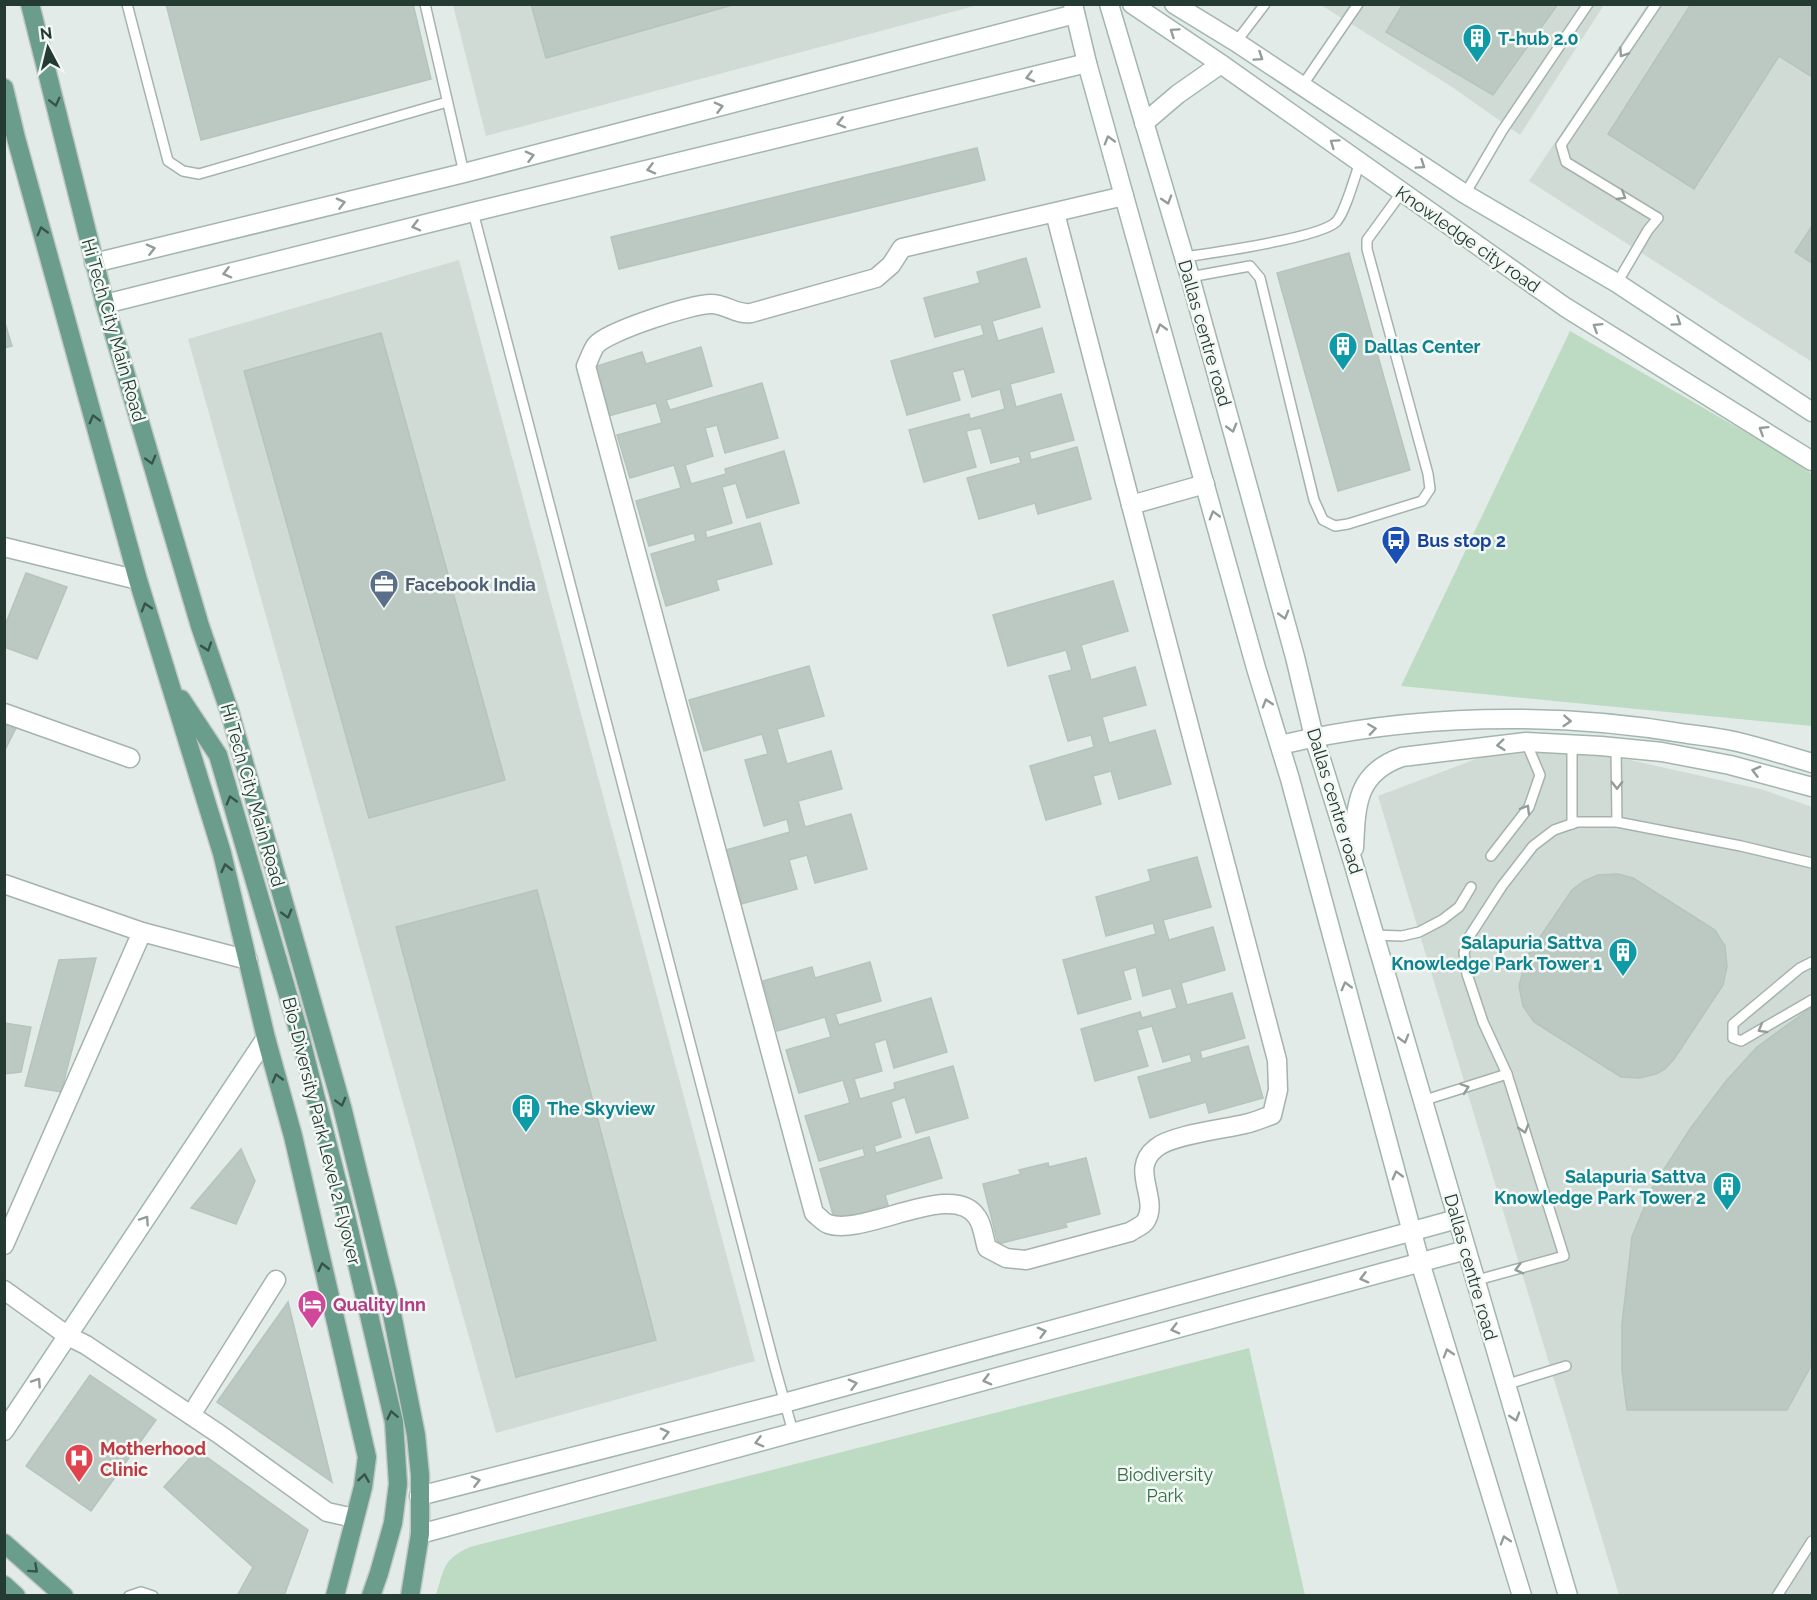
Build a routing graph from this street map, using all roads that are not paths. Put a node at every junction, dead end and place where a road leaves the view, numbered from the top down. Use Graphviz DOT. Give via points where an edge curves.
graph roads {
  1 [pos="30,4"];
  2 [pos="127,4"];
  3 [pos="425,4"];
  4 [pos="1108,4"];
  5 [pos="1132,4"];
  6 [pos="1174,4"];
  7 [pos="1265,4"];
  8 [pos="1359,4"];
  9 [pos="1588,4"];
  10 [pos="1656,4"];
  11 [pos="1074,9"];
  12 [pos="1236,42"];
  13 [pos="1087,63"];
  14 [pos="1221,64"];
  15 [pos="1302,86"];
  16 [pos="4,88"];
  17 [pos="447,102"];
  18 [pos="1144,123"];
  19 [pos="1360,162"];
  20 [pos="464,173"];
  21 [pos="1402,192"];
  22 [pos="1465,195"];
  23 [pos="1124,196"];
  24 [pos="473,212"];
  25 [pos="1055,213"];
  26 [pos="1184,257"];
  27 [pos="94,263"];
  28 [pos="1190,277"];
  29 [pos="1617,283"];
  30 [pos="105,304"];
  31 [pos="1812,412"];
  32 [pos="1812,461"];
  33 [pos="1205,484"];
  34 [pos="1131,505"];
  35 [pos="4,547"];
  36 [pos="138,580"];
  37 [pos="170,683"];
  38 [pos="4,713"];
  39 [pos="1314,737"];
  40 [pos="1526,742"];
  41 [pos="1280,745"];
  42 [pos="1572,745"];
  43 [pos="1616,748"];
  44 [pos="130,758"];
  45 [pos="1812,763"];
  46 [pos="1812,787"];
  47 [pos="1617,822"];
  48 [pos="1572,824"];
  49 [pos="1768,852"];
  50 [pos="1491,856"];
  51 [pos="1353,862"];
  52 [pos="1812,863"];
  53 [pos="1769,864"];
  54 [pos="4,884"];
  55 [pos="1471,887"];
  56 [pos="142,932"];
  57 [pos="1373,935"];
  58 [pos="248,960"];
  59 [pos="1812,962"];
  60 [pos="1812,1000"];
  61 [pos="266,1038"];
  62 [pos="1507,1074"];
  63 [pos="1422,1101"];
  64 [pos="1457,1219"];
  65 [pos="1412,1231"];
  66 [pos="4,1245"];
  67 [pos="1466,1250"];
  68 [pos="1420,1262"];
  69 [pos="276,1280"];
  70 [pos="1474,1281"];
  71 [pos="4,1290"];
  72 [pos="68,1336"];
  73 [pos="1566,1366"];
  74 [pos="1505,1385"];
  75 [pos="784,1403"];
  76 [pos="191,1415"];
  77 [pos="4,1431"];
  78 [pos="794,1432"];
  79 [pos="419,1496"];
  80 [pos="354,1518"];
  81 [pos="420,1534"];
  82 [pos="1812,1541"];
  83 [pos="4,1543"];
  84 [pos="4,1585"];
  85 [pos="16,1596"];
  86 [pos="64,1596"];
  87 [pos="129,1596"];
  88 [pos="153,1596"];
  89 [pos="334,1596"];
  90 [pos="370,1596"];
  91 [pos="410,1596"];
  92 [pos="1522,1596"];
  93 [pos="1568,1596"];
  94 [pos="1777,1596"];
  1 -- 27 [label="main road, Hi Tech City Main Road, one-way"];
  2 -- 17 [label="lane" via="168,161 183,171 199,174"];
  3 -- 17 [label="lane"];
  4 -- 18 [label="street, Dallas centre road"];
  14 -- 5 [label="street, Knowledge city road, one-way"];
  6 -- 12 [label="street, Knowledge city road"];
  7 -- 12 [label="lane"];
  8 -- 15 [label="lane"];
  9 -- 22 [label="lane" via="1502,131"];
  10 -- 29 [label="lane, one-way" via="1561,145 1566,162 1658,218"];
  11 -- 13 [label="street, Dallas centre road"];
  20 -- 11 [label="street, one-way"];
  12 -- 15 [label="street, Knowledge city road, one-way"];
  23 -- 13 [label="street, Dallas centre road, one-way"];
  13 -- 24 [label="street, one-way"];
  14 -- 18 [label="street" via="1178,93"];
  19 -- 14 [label="street, Knowledge city road, one-way"];
  15 -- 22 [label="street, Knowledge city road, one-way"];
  36 -- 16 [label="main road, one-way"];
  17 -- 20 [label="lane"];
  18 -- 26 [label="street, Dallas centre road, one-way"];
  19 -- 21 [label="street, Knowledge city road"];
  19 -- 26 [label="lane" via="1336,221 1322,231"];
  27 -- 20 [label="street, one-way"];
  21 -- 28 [label="lane" via="1367,240 1367,249 1428,474 1430,489 1422,501 1348,524 1335,526 1323,520 1314,500 1260,278 1250,266"];
  32 -- 21 [label="street, Knowledge city road, one-way" via="1565,307"];
  22 -- 29 [label="street, Knowledge city road"];
  23 -- 25 [label="street"];
  33 -- 23 [label="street, Dallas centre road, one-way"];
  24 -- 30 [label="street, one-way"];
  24 -- 75 [label="lane"];
  25 -- 34 [label="street"];
  25 -- 34 [label="street" via="902,248 876,279 751,313 741,314 713,304 642,322 615,332 596,345 586,366 814,1213 827,1224 849,1226 949,1203 969,1209 978,1218 987,1248 1006,1258 1026,1260 1130,1232 1144,1222 1150,1207 1144,1164 1155,1148 1272,1115 1278,1090 1277,1060"];
  26 -- 28 [label="street, Dallas centre road"];
  27 -- 30 [label="main road, Hi Tech City Main Road"];
  28 -- 39 [label="street, Dallas centre road, one-way"];
  29 -- 31 [label="street, Knowledge city road, one-way"];
  30 -- 79 [label="main road, Hi Tech City Main Road, one-way" via="200,626 230,713 342,1107 388,1294 416,1435"];
  33 -- 34 [label="street"];
  41 -- 33 [label="street, Dallas centre road, one-way"];
  35 -- 36 [label="street"];
  37 -- 36 [label="main road, one-way"];
  58 -- 37 [label="main road, one-way" via="222,853"];
  90 -- 37 [label="main road, Bio-Diversity Park Level 2 Flyover, one-way" via="393,1523 398,1484 394,1422 300,1036 218,754"];
  38 -- 44 [label="street"];
  39 -- 41 [label="street"];
  39 -- 45 [label="street, one-way" via="1394,726 1540,720 1652,728 1737,742"];
  39 -- 51 [label="street, Dallas centre road"];
  40 -- 42 [label="street"];
  50 -- 40 [label="lane, one-way" via="1528,807 1540,775"];
  40 -- 51 [label="street, one-way" via="1402,757 1380,767 1363,786"];
  65 -- 41 [label="street, Dallas centre road, one-way"];
  42 -- 43 [label="street"];
  42 -- 48 [label="lane"];
  46 -- 43 [label="street, one-way" via="1730,765"];
  43 -- 47 [label="lane, one-way"];
  47 -- 48 [label="lane"];
  47 -- 49 [label="lane"];
  48 -- 62 [label="lane" via="1554,830 1533,846 1469,936 1464,953 1484,1022"];
  49 -- 52 [label="lane"];
  49 -- 53 [label="lane"];
  51 -- 57 [label="street, Dallas centre road"];
  54 -- 56 [label="street"];
  55 -- 57 [label="lane" via="1459,907 1419,932"];
  56 -- 58 [label="street"];
  56 -- 66 [label="street"];
  57 -- 63 [label="street, Dallas centre road, one-way"];
  58 -- 61 [label="main road"];
  60 -- 59 [label="lane, one-way" via="1741,1041 1733,1038 1733,1024"];
  72 -- 61 [label="street, one-way"];
  80 -- 61 [label="main road, one-way" via="367,1457 293,1136"];
  63 -- 62 [label="lane, one-way"];
  62 -- 70 [label="lane, one-way" via="1564,1256"];
  63 -- 64 [label="street, Dallas centre road"];
  64 -- 65 [label="street"];
  64 -- 67 [label="street, Dallas centre road"];
  65 -- 68 [label="street, Dallas centre road"];
  75 -- 65 [label="street, one-way"];
  67 -- 68 [label="street"];
  67 -- 70 [label="street, Dallas centre road"];
  68 -- 78 [label="street, one-way"];
  92 -- 68 [label="street, Dallas centre road, one-way"];
  69 -- 76 [label="street"];
  70 -- 74 [label="street, Dallas centre road"];
  71 -- 72 [label="street"];
  72 -- 76 [label="street"];
  77 -- 72 [label="street, one-way"];
  73 -- 74 [label="lane"];
  74 -- 93 [label="street, Dallas centre road, one-way"];
  75 -- 78 [label="lane"];
  79 -- 75 [label="street, one-way"];
  76 -- 80 [label="street" via="327,1512"];
  78 -- 81 [label="street, one-way"];
  79 -- 81 [label="main road, Hi Tech City Main Road"];
  80 -- 89 [label="main road"];
  81 -- 91 [label="main road, Hi Tech City Main Road"];
  82 -- 94 [label="lane"];
  83 -- 86 [label="main road, one-way"];
  84 -- 85 [label="main road"];
  87 -- 88 [label="lane" via="141,1592"];
}
